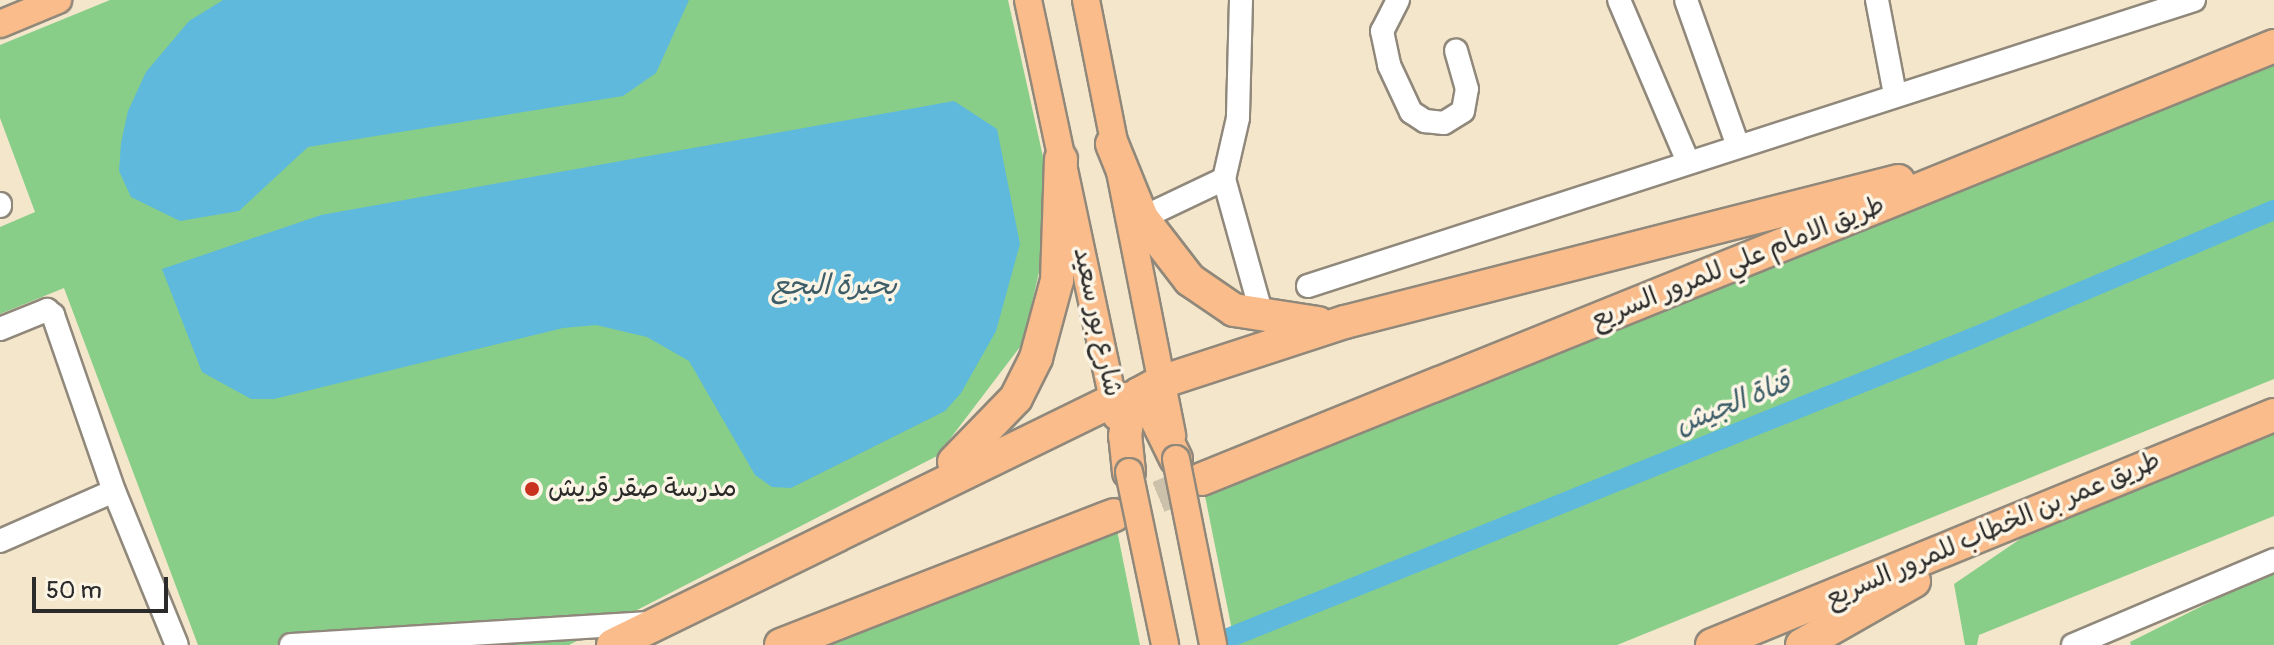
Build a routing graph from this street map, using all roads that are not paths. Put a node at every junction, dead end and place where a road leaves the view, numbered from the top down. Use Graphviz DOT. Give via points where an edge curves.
graph roads {
  1 [pos="58,0"];
  2 [pos="1028,0"];
  3 [pos="1086,0"];
  4 [pos="1241,0"];
  5 [pos="1398,0"];
  6 [pos="1619,0"];
  7 [pos="1686,0"];
  8 [pos="1877,0"];
  9 [pos="2194,0"];
  10 [pos="0,24"];
  11 [pos="2274,46"];
  12 [pos="1456,51"];
  13 [pos="1895,94"];
  14 [pos="1112,144"];
  15 [pos="1738,146"];
  16 [pos="2002,156"];
  17 [pos="1061,159"];
  18 [pos="1688,162"];
  19 [pos="1224,179"];
  20 [pos="1142,218"];
  21 [pos="1308,286"];
  22 [pos="1263,319"];
  23 [pos="1345,322"];
  24 [pos="0,329"];
  25 [pos="1138,403"];
  26 [pos="2274,415"];
  27 [pos="1176,459"];
  28 [pos="1129,472"];
  29 [pos="1202,479"];
  30 [pos="114,491"];
  31 [pos="917,492"];
  32 [pos="1114,515"];
  33 [pos="2011,524"];
  34 [pos="0,541"];
  35 [pos="2274,560"];
  36 [pos="659,622"];
  37 [pos="375,642"];
  38 [pos="177,645"];
  39 [pos="291,645"];
  40 [pos="613,645"];
  41 [pos="781,645"];
  42 [pos="1165,645"];
  43 [pos="1213,645"];
  44 [pos="1712,645"];
  45 [pos="1802,645"];
  46 [pos="2073,645"];
  1 -- 10 [label="main road"];
  2 -- 17 [label="main road, شارع بور سعيد"];
  3 -- 14 [label="main road, شارع بور سعيد"];
  4 -- 19 [label="street" via="1238,118"];
  5 -- 12 [label="street" via="1382,31 1389,65 1411,112 1425,121 1444,123 1463,111 1467,89"];
  6 -- 18 [label="street"];
  7 -- 15 [label="street"];
  8 -- 13 [label="street"];
  9 -- 13 [label="street"];
  11 -- 16 [label="highway, طريق الامام علي للمرور السريع"];
  13 -- 15 [label="street"];
  14 -- 20 [label="highway"];
  14 -- 25 [label="main road, شارع بور سعيد"];
  15 -- 18 [label="street"];
  16 -- 23 [label="highway"];
  16 -- 29 [label="highway, طريق الامام علي للمرور السريع"];
  17 -- 25 [label="main road, شارع بور سعيد"];
  17 -- 31 [label="highway" via="1057,280 1036,358 1016,398 990,428"];
  18 -- 21 [label="street"];
  19 -- 20 [label="street"];
  19 -- 22 [label="street"];
  20 -- 22 [label="highway" via="1190,280 1234,310"];
  22 -- 23 [label="highway"];
  23 -- 25 [label="highway"];
  24 -- 30 [label="street" via="47,310 53,315"];
  25 -- 27 [label="highway" via="1162,424"];
  25 -- 28 [label="highway"];
  25 -- 31 [label="highway"];
  26 -- 33 [label="highway, طريق عمر بن الخطاب للمرور السريع"];
  27 -- 43 [label="main road, bridge"];
  28 -- 42 [label="main road, bridge"];
  30 -- 34 [label="street"];
  30 -- 38 [label="street"];
  31 -- 36 [label="highway"];
  32 -- 41 [label="highway"];
  33 -- 44 [label="highway, طريق عمر بن الخطاب للمرور السريع"];
  33 -- 45 [label="highway"];
  35 -- 46 [label="street"];
  36 -- 37 [label="street"];
  36 -- 40 [label="highway"];
  37 -- 39 [label="street"];
}
